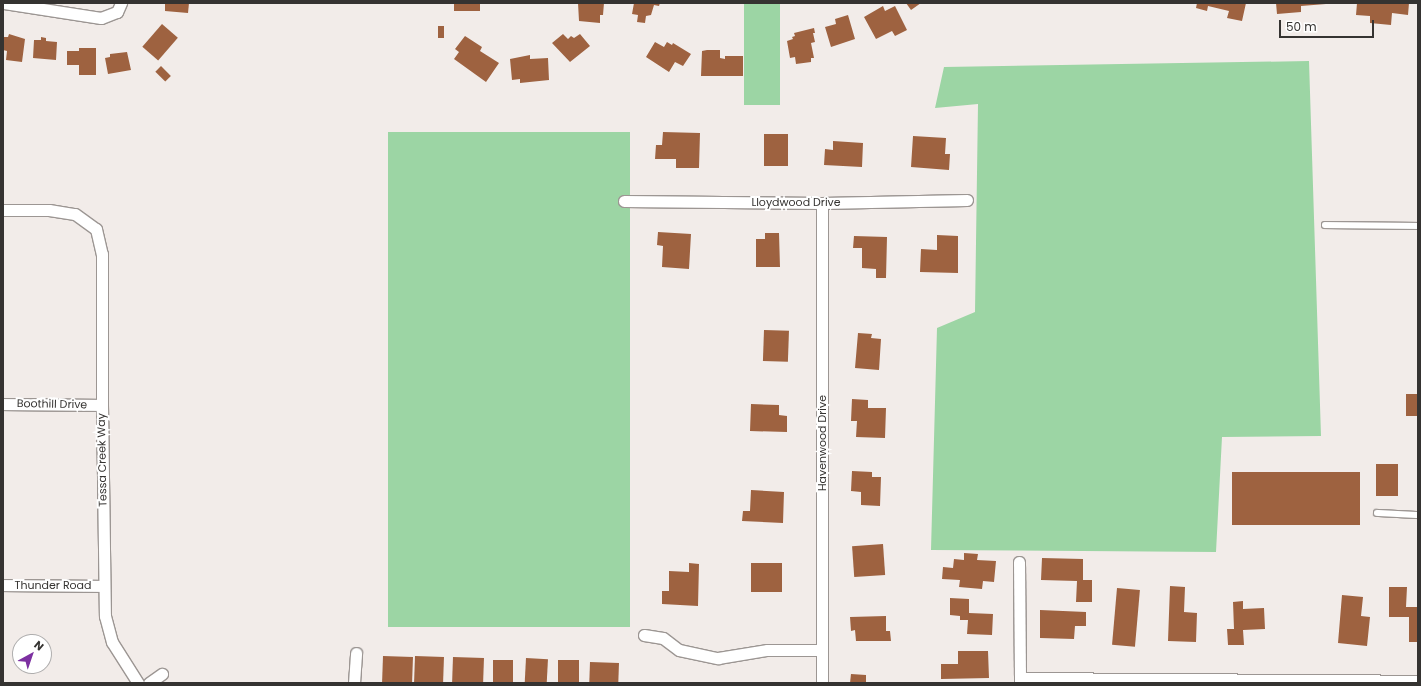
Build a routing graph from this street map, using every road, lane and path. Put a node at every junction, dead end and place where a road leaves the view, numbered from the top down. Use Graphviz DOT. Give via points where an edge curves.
graph roads {
  1 [pos="4,3"];
  2 [pos="119,7"];
  3 [pos="967,200"];
  4 [pos="624,201"];
  5 [pos="822,203"];
  6 [pos="3,210"];
  7 [pos="1325,225"];
  8 [pos="1418,226"];
  9 [pos="3,404"];
  10 [pos="102,405"];
  11 [pos="1378,513"];
  12 [pos="1418,515"];
  13 [pos="1019,562"];
  14 [pos="3,585"];
  15 [pos="104,586"];
  16 [pos="644,634"];
  17 [pos="822,650"];
  18 [pos="356,653"];
  19 [pos="162,674"];
  20 [pos="1020,681"];
  21 [pos="1120,681"];
  22 [pos="1217,681"];
  23 [pos="1418,681"];
  24 [pos="1299,682"];
  25 [pos="1388,682"];
  26 [pos="138,683"];
  27 [pos="149,683"];
  28 [pos="354,683"];
  29 [pos="822,683"];
  1 -- 2 [label="street" via="101,18"];
  3 -- 5 [label="street, Lloydwood Drive"];
  4 -- 5 [label="street, Lloydwood Drive"];
  5 -- 17 [label="street, Havenwood Drive"];
  6 -- 10 [label="street, Tessa Creek Way" via="49,210 74,214 96,229 102,254"];
  7 -- 8 [label="lane"];
  9 -- 10 [label="street, Boothill Drive"];
  10 -- 15 [label="street, Tessa Creek Way"];
  11 -- 12 [label="lane"];
  13 -- 20 [label="street"];
  14 -- 15 [label="street, Thunder Road"];
  15 -- 26 [label="street, Tessa Creek Way" via="105,616 112,642"];
  16 -- 17 [label="street" via="663,638 679,650 718,658 767,650"];
  17 -- 29 [label="street, Havenwood Drive"];
  18 -- 28 [label="street"];
  19 -- 27 [label="street"];
  20 -- 21 [label="street"];
  21 -- 22 [label="street"];
  22 -- 24 [label="street"];
  23 -- 25 [label="street"];
  24 -- 25 [label="street"];
}
